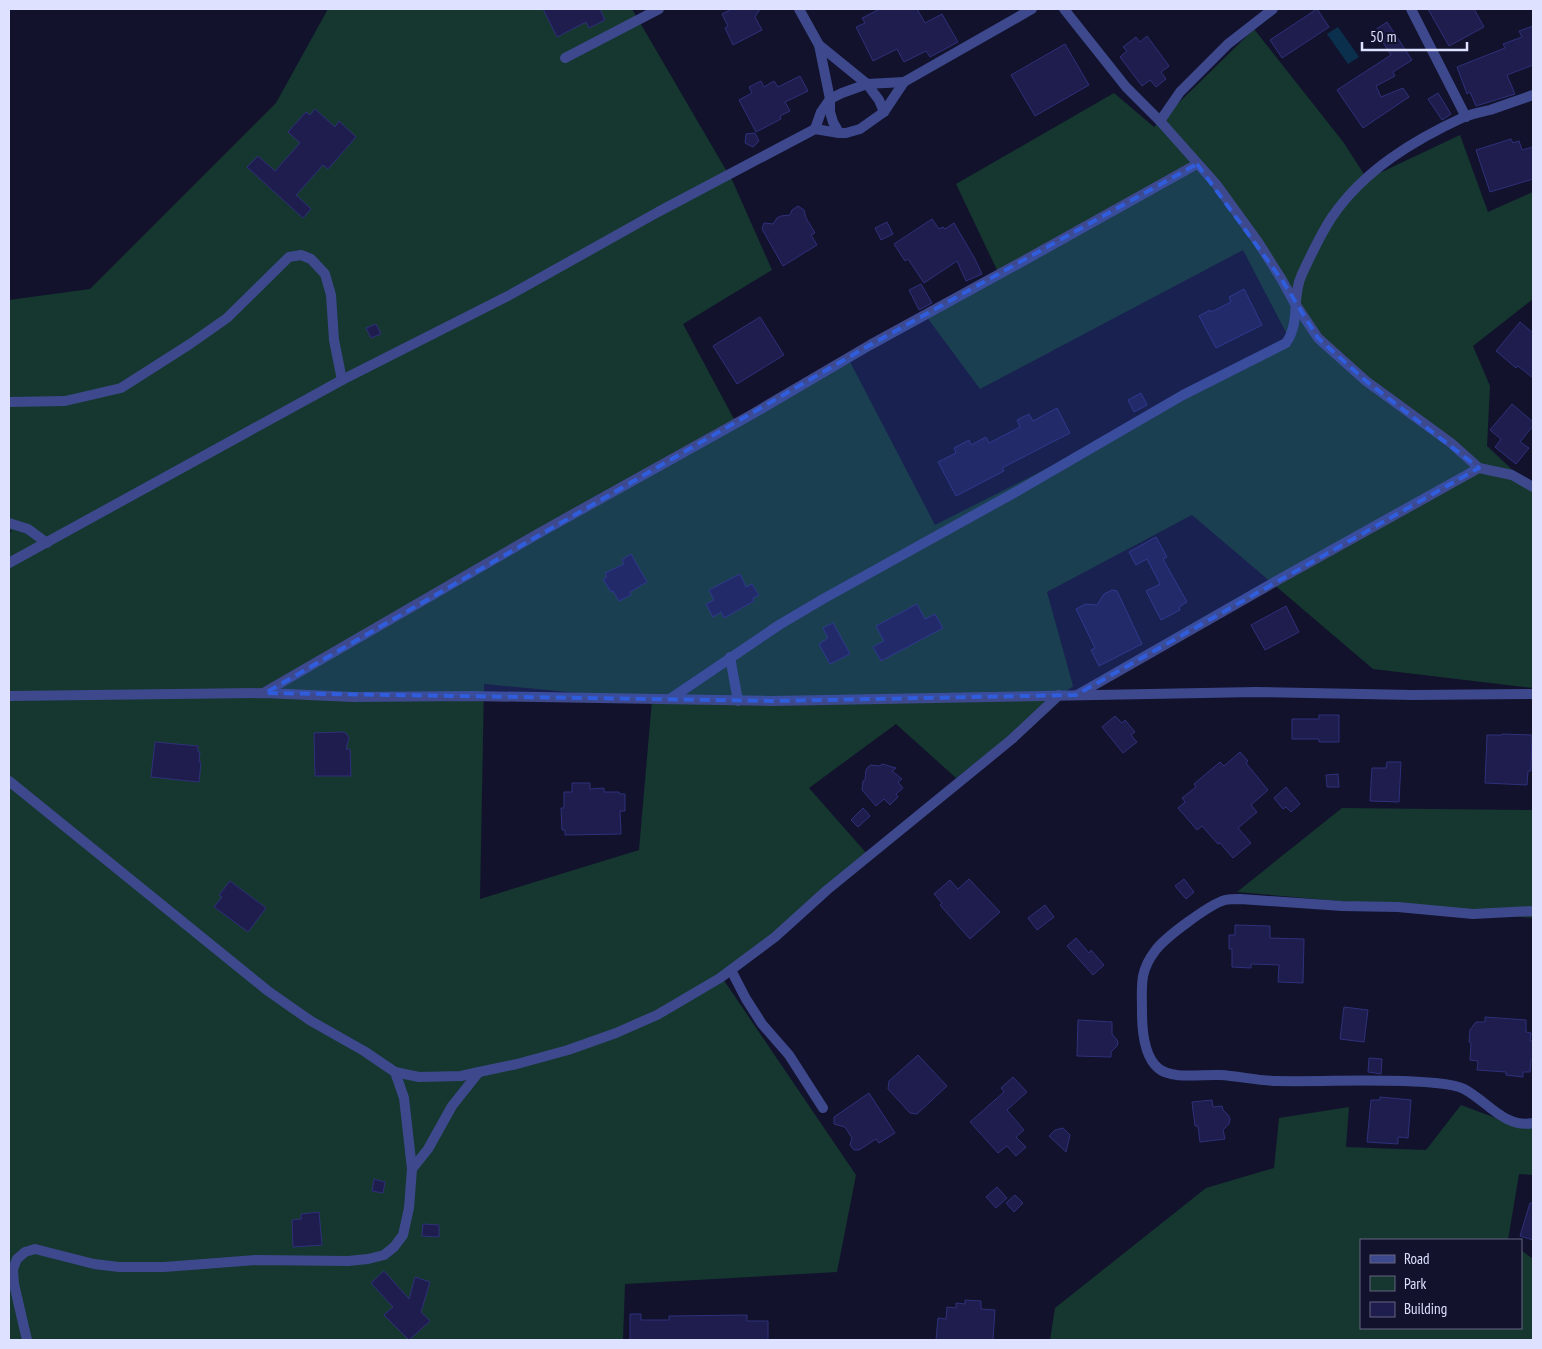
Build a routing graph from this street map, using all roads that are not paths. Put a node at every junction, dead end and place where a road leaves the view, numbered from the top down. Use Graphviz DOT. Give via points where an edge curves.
graph roads {
  1 [pos="659,9"];
  2 [pos="799,9"];
  3 [pos="1032,9"];
  4 [pos="1064,9"];
  5 [pos="1273,9"];
  6 [pos="1412,9"];
  7 [pos="819,45"];
  8 [pos="565,58"];
  9 [pos="904,82"];
  10 [pos="867,84"];
  11 [pos="1533,95"];
  12 [pos="830,99"];
  13 [pos="884,112"];
  14 [pos="1466,117"];
  15 [pos="1160,120"];
  16 [pos="815,129"];
  17 [pos="839,133"];
  18 [pos="1197,164"];
  19 [pos="1294,302"];
  20 [pos="342,380"];
  21 [pos="9,402"];
  22 [pos="1479,468"];
  23 [pos="1533,487"];
  24 [pos="9,523"];
  25 [pos="47,543"];
  26 [pos="9,563"];
  27 [pos="730,658"];
  28 [pos="265,693"];
  29 [pos="1533,694"];
  30 [pos="1059,695"];
  31 [pos="1076,695"];
  32 [pos="9,696"];
  33 [pos="670,699"];
  34 [pos="738,700"];
  35 [pos="9,781"];
  36 [pos="1533,910"];
  37 [pos="731,970"];
  38 [pos="395,1072"];
  39 [pos="479,1072"];
  40 [pos="823,1108"];
  41 [pos="1533,1123"];
  42 [pos="412,1169"];
  43 [pos="26,1340"];
  1 -- 8 [label="street"];
  2 -- 7 [label="street"];
  3 -- 9 [label="street"];
  4 -- 15 [label="street" via="1126,87"];
  5 -- 15 [label="street" via="1228,44 1180,92"];
  6 -- 14 [label="street"];
  7 -- 10 [label="street"];
  7 -- 12 [label="street"];
  9 -- 10 [label="street"];
  9 -- 13 [label="street"];
  10 -- 12 [label="street"];
  10 -- 13 [label="street"];
  11 -- 14 [label="street"];
  12 -- 16 [label="street"];
  12 -- 17 [label="street" via="830,112"];
  13 -- 17 [label="street" via="860,129"];
  14 -- 19 [label="street" via="1394,156 1370,174 1333,216 1300,277"];
  15 -- 18 [label="street"];
  16 -- 17 [label="street"];
  16 -- 20 [label="street" via="508,296"];
  18 -- 19 [label="street" via="1216,184 1258,242"];
  18 -- 28 [label="street" via="870,345"];
  19 -- 22 [label="street" via="1318,338 1366,381 1451,443"];
  19 -- 27 [label="street" via="1295,324 1286,343 1175,400 823,599"];
  20 -- 21 [label="street" via="325,274 301,255 284,261 227,318 121,388 65,401"];
  20 -- 25 [label="street"];
  22 -- 23 [label="street" via="1512,475"];
  22 -- 31 [label="street"];
  24 -- 25 [label="street" via="28,529"];
  25 -- 26 [label="street"];
  27 -- 33 [label="street"];
  27 -- 34 [label="street"];
  28 -- 32 [label="street"];
  28 -- 33 [label="street" via="353,697"];
  29 -- 31 [label="street" via="1256,692"];
  30 -- 31 [label="street"];
  30 -- 34 [label="street"];
  30 -- 37 [label="street" via="963,780"];
  33 -- 34 [label="street"];
  35 -- 38 [label="street" via="268,992"];
  36 -- 41 [label="street" via="1473,914 1398,907 1225,900 1186,924 1158,947 1147,961 1142,975 1142,1019 1151,1061 1169,1075 1222,1075 1274,1082 1369,1080 1435,1083 1462,1088 1500,1116 1525,1125"];
  37 -- 39 [label="street" via="690,997 616,1033 568,1050"];
  37 -- 40 [label="street" via="762,1024 789,1055"];
  38 -- 39 [label="street" via="418,1077 461,1076"];
  38 -- 42 [label="street" via="404,1098"];
  39 -- 42 [label="street" via="452,1106 428,1150"];
  42 -- 43 [label="street" via="403,1235 384,1255 368,1260 256,1260 119,1267 35,1249 25,1252 13,1269"];
}
